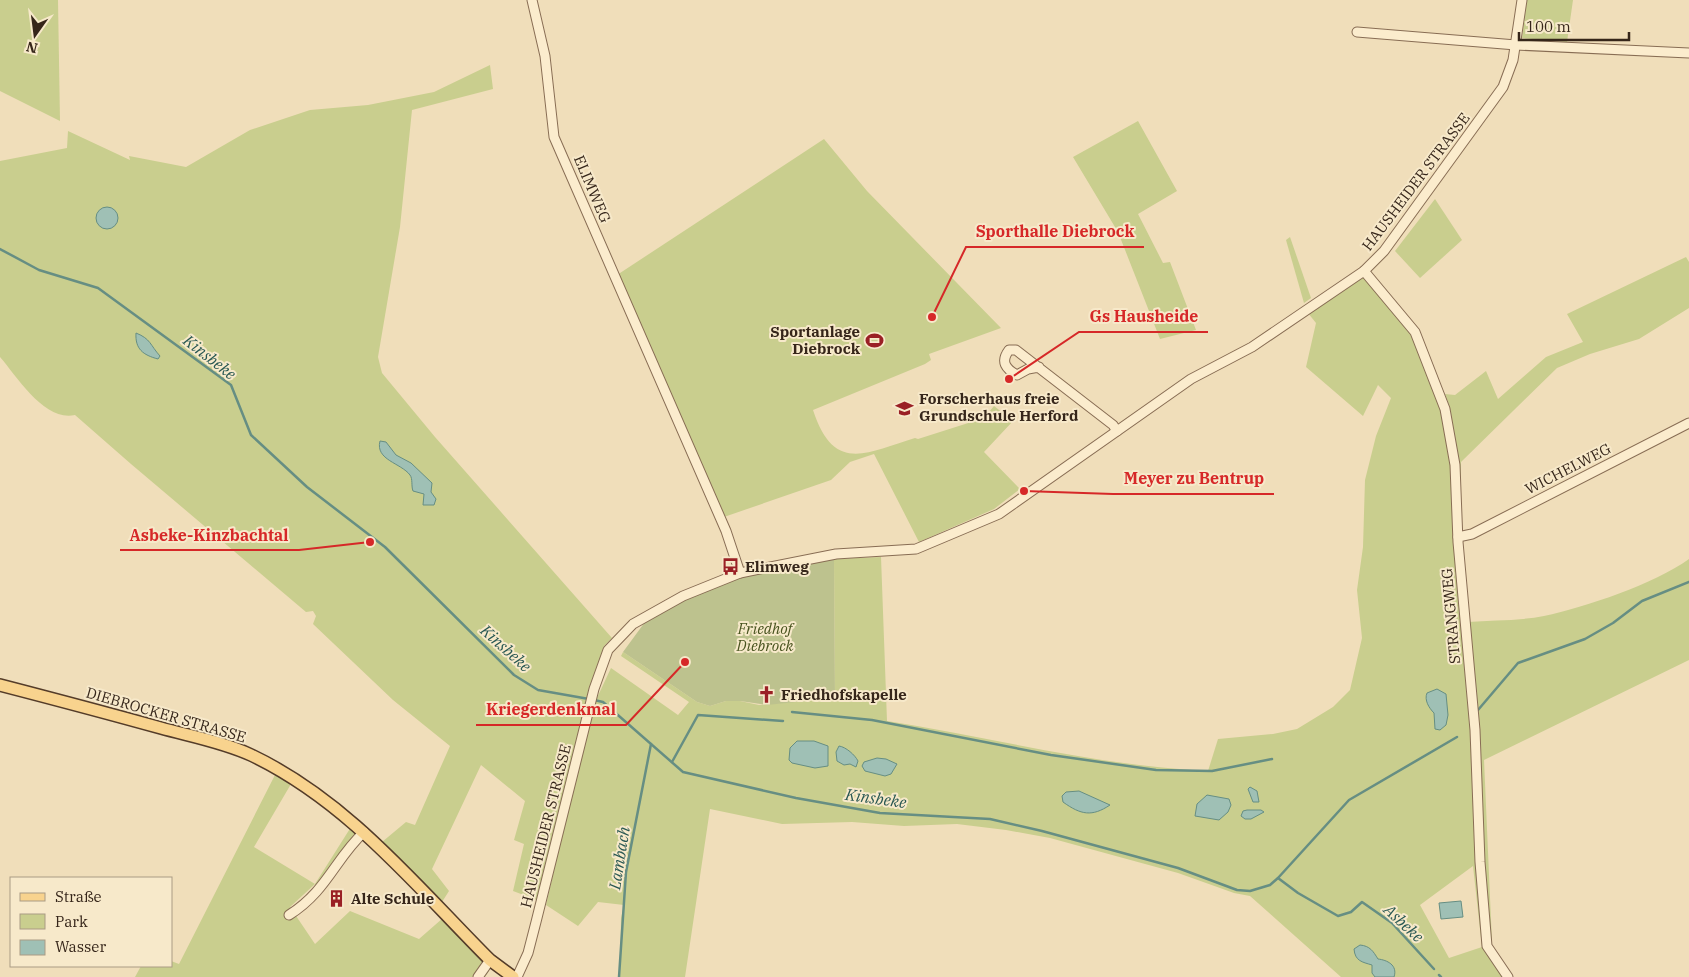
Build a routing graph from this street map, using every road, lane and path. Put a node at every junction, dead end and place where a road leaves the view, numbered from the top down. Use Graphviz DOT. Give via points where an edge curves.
graph roads {
  1 [pos="532,0"];
  2 [pos="1522,0"];
  3 [pos="1357,32"];
  4 [pos="1516,46"];
  5 [pos="1689,53"];
  6 [pos="1364,271"];
  7 [pos="1039,367"];
  8 [pos="1689,423"];
  9 [pos="1117,431"];
  10 [pos="1458,537"];
  11 [pos="740,573"];
  12 [pos="0,685"];
  13 [pos="364,832"];
  14 [pos="289,915"];
  15 [pos="490,960"];
  16 [pos="478,977"];
  17 [pos="515,977"];
  18 [pos="1508,977"];
  1 -- 11 [label="street, ELIMWEG" via="545,56 554,137 726,531"];
  2 -- 4 [label="street, HAUSHEIDER STRASSE"];
  3 -- 4 [label="street"];
  4 -- 5 [label="street"];
  4 -- 6 [label="street, HAUSHEIDER STRASSE" via="1503,87 1384,251"];
  6 -- 9 [label="street, HAUSHEIDER STRASSE" via="1252,347 1191,380"];
  6 -- 10 [label="street, STRANGWEG" via="1415,332 1433,374 1445,409 1455,465"];
  7 -- 9 [label="street"];
  8 -- 10 [label="street, WICHELWEG" via="1472,534"];
  9 -- 11 [label="street, HAUSHEIDER STRASSE" via="1000,514 931,543 905,551 869,550 836,554"];
  10 -- 18 [label="street, STRANGWEG" via="1475,730 1487,946"];
  11 -- 17 [label="street, HAUSHEIDER STRASSE" via="683,596 633,624 608,650 594,689 528,952"];
  12 -- 13 [label="main road, DIEBROCKER STRASSE" via="250,754 328,802"];
  13 -- 14 [label="street" via="323,886"];
  13 -- 15 [label="main road, DIEBROCKER STRASSE"];
  15 -- 16 [label="street"];
  15 -- 17 [label="main road, DIEBROCKER STRASSE"];
}
